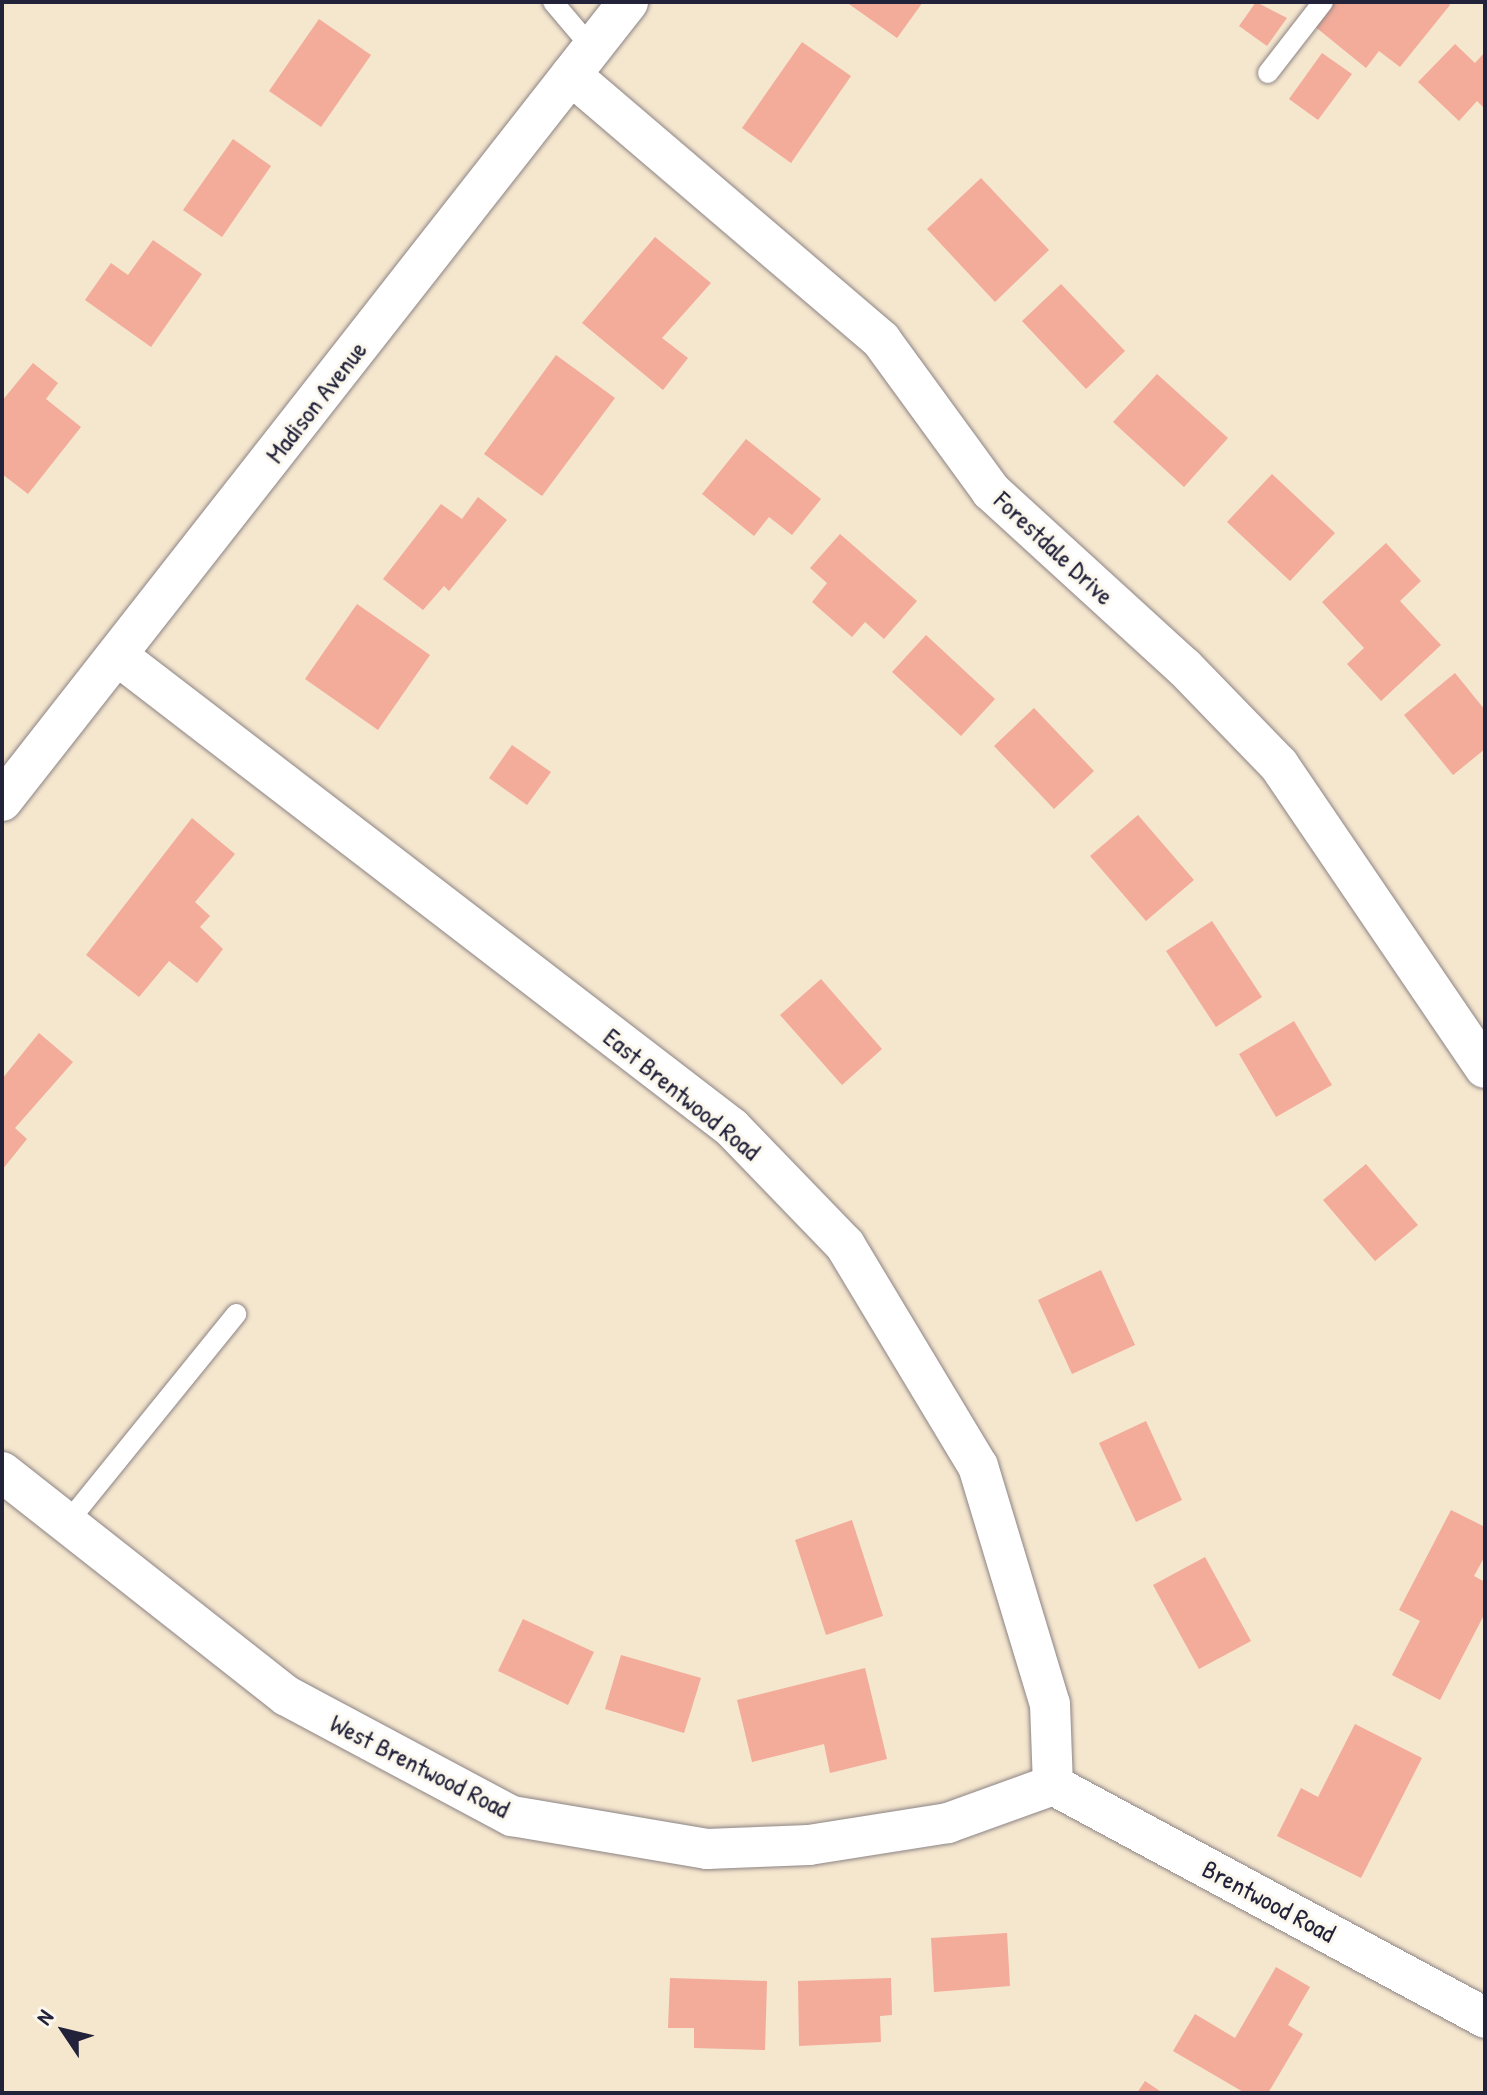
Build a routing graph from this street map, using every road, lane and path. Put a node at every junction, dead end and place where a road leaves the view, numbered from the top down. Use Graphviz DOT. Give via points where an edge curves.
graph roads {
  1 [pos="553,2"];
  2 [pos="628,2"];
  3 [pos="1323,2"];
  4 [pos="582,62"];
  5 [pos="1268,73"];
  6 [pos="118,656"];
  7 [pos="2,801"];
  8 [pos="1485,1068"];
  9 [pos="236,1314"];
  10 [pos="2,1472"];
  11 [pos="67,1523"];
  12 [pos="1053,1785"];
  13 [pos="1485,2018"];
  1 -- 4 [label="lane"];
  2 -- 4 [label="street, Madison Avenue"];
  3 -- 5 [label="lane"];
  4 -- 6 [label="street, Madison Avenue"];
  4 -- 8 [label="street, Forestdale Drive" via="881,340 991,491 1184,667 1279,765"];
  6 -- 7 [label="street, Madison Avenue"];
  6 -- 12 [label="street, East Brentwood Road" via="732,1128 845,1245 978,1466 1050,1704"];
  9 -- 11 [label="lane"];
  10 -- 11 [label="street, West Brentwood Road"];
  11 -- 12 [label="street, West Brentwood Road" via="287,1696 512,1816 707,1849 809,1845 948,1823"];
  12 -- 13 [label="street, Brentwood Road"];
}
